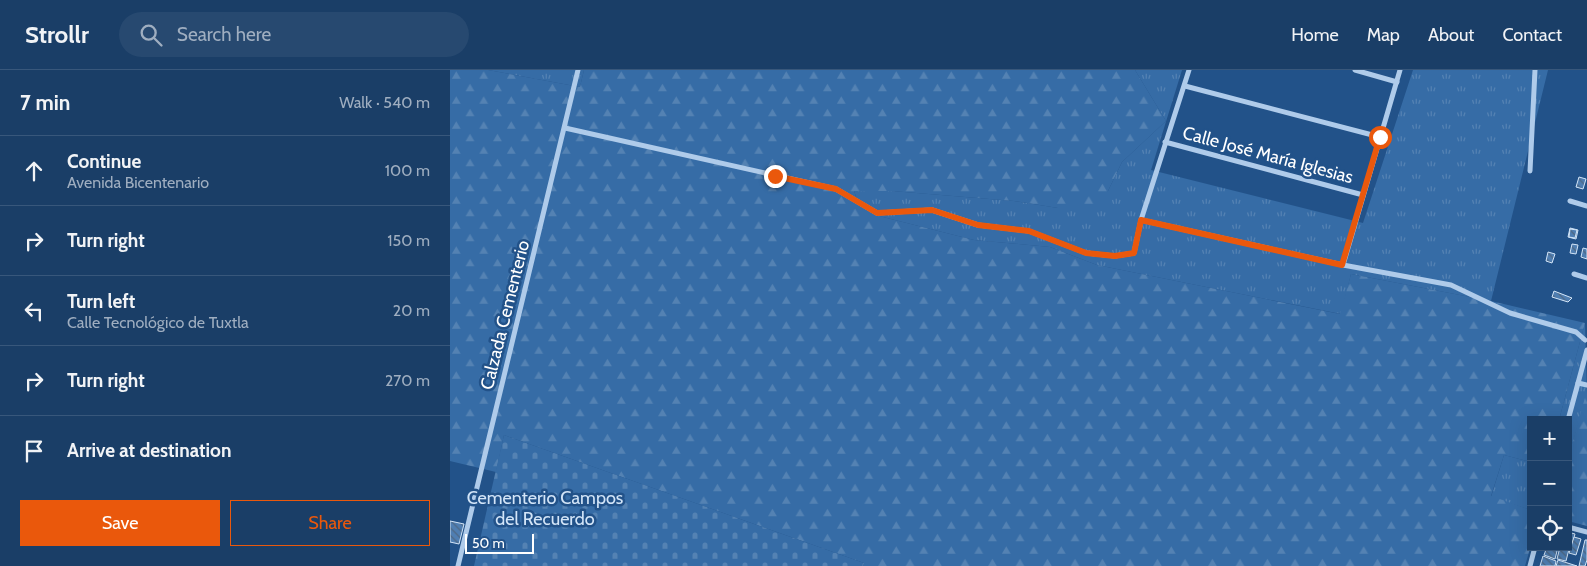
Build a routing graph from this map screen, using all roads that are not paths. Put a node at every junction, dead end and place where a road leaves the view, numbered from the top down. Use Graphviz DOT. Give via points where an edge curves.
graph roads {
  1 [pos="578,70"];
  2 [pos="1189,70"];
  3 [pos="1355,70"];
  4 [pos="1400,70"];
  5 [pos="1535,70"];
  6 [pos="1396,82"];
  7 [pos="1185,86"];
  8 [pos="564,128"];
  9 [pos="1380,137"];
  10 [pos="1165,142"];
  11 [pos="1530,171"];
  12 [pos="1363,195"];
  13 [pos="1570,201"];
  14 [pos="1587,206"];
  15 [pos="1141,220"];
  16 [pos="1342,265"];
  17 [pos="1574,274"];
  18 [pos="1587,278"];
  19 [pos="1586,340"];
  20 [pos="1587,349"];
  21 [pos="1578,383"];
  22 [pos="1587,385"];
  23 [pos="1569,416"];
  24 [pos="1572,528"];
  25 [pos="1587,532"];
  26 [pos="1534,551"];
  27 [pos="458,566"];
  28 [pos="1530,566"];
  1 -- 8 [label="street, Calzada Cementerio"];
  2 -- 7 [label="street"];
  3 -- 6 [label="street"];
  4 -- 6 [label="street"];
  5 -- 11 [label="street"];
  6 -- 9 [label="street"];
  7 -- 9 [label="street"];
  7 -- 10 [label="street"];
  8 -- 15 [label="street" via="836,189 877,213 932,210 978,225 1029,231 1086,253 1115,256 1134,253"];
  8 -- 27 [label="street, Calzada Cementerio"];
  9 -- 12 [label="street"];
  10 -- 12 [label="street, Calle José María Iglesias"];
  10 -- 15 [label="street"];
  12 -- 16 [label="street"];
  13 -- 14 [label="street"];
  15 -- 16 [label="street"];
  16 -- 19 [label="street" via="1451,285 1510,313 1576,332"];
  17 -- 18 [label="street"];
  19 -- 20 [label="street"];
  20 -- 21 [label="street"];
  21 -- 22 [label="street"];
  21 -- 23 [label="street"];
  24 -- 25 [label="street"];
  26 -- 28 [label="street"];
}
